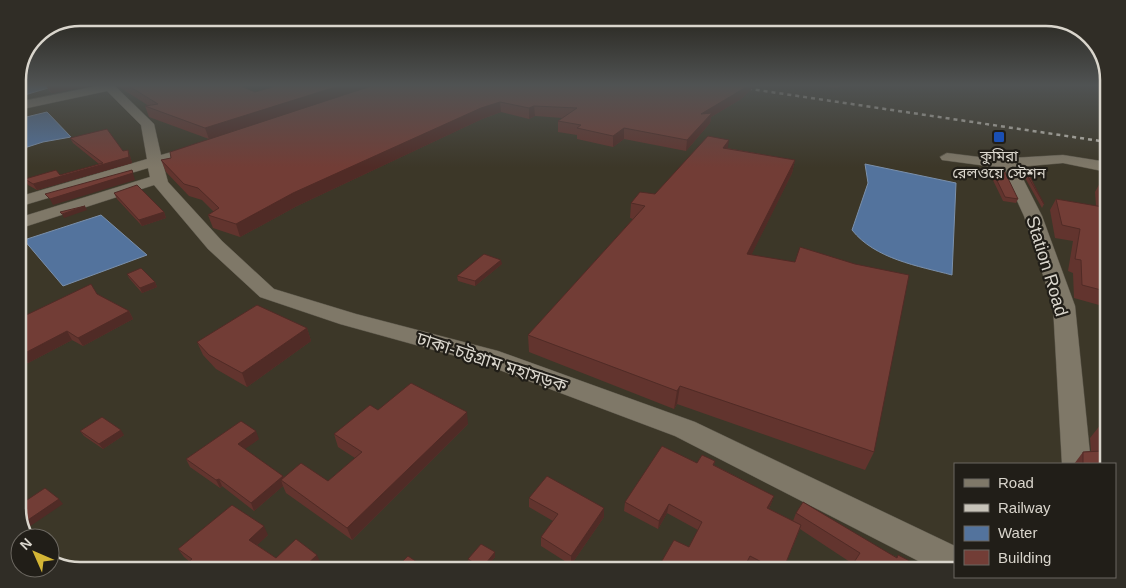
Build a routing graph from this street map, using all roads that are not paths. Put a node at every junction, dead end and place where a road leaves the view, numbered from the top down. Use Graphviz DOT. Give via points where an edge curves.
graph roads {
  1 [pos="135,112"];
  2 [pos="213,144"];
  3 [pos="947,156"];
  4 [pos="1007,163"];
  5 [pos="1100,166"];
  6 [pos="157,171"];
  7 [pos="26,200"];
  8 [pos="26,221"];
  9 [pos="1077,463"];
  10 [pos="953,562"];
  1 -- 6 [label="street, ঢাকা-চট্টগ্রাম মহাসড়ক" via="147,124"];
  2 -- 6 [label="street"];
  3 -- 4 [label="street" via="982,163"];
  4 -- 5 [label="street" via="1063,159"];
  4 -- 9 [label="street, Station Road" via="1032,216 1064,306"];
  6 -- 7 [label="street"];
  6 -- 8 [label="street"];
  6 -- 10 [label="street, ঢাকা-চট্টগ্রাম মহাসড়ক" via="215,245 267,293 348,319 489,357 685,429"];
}
